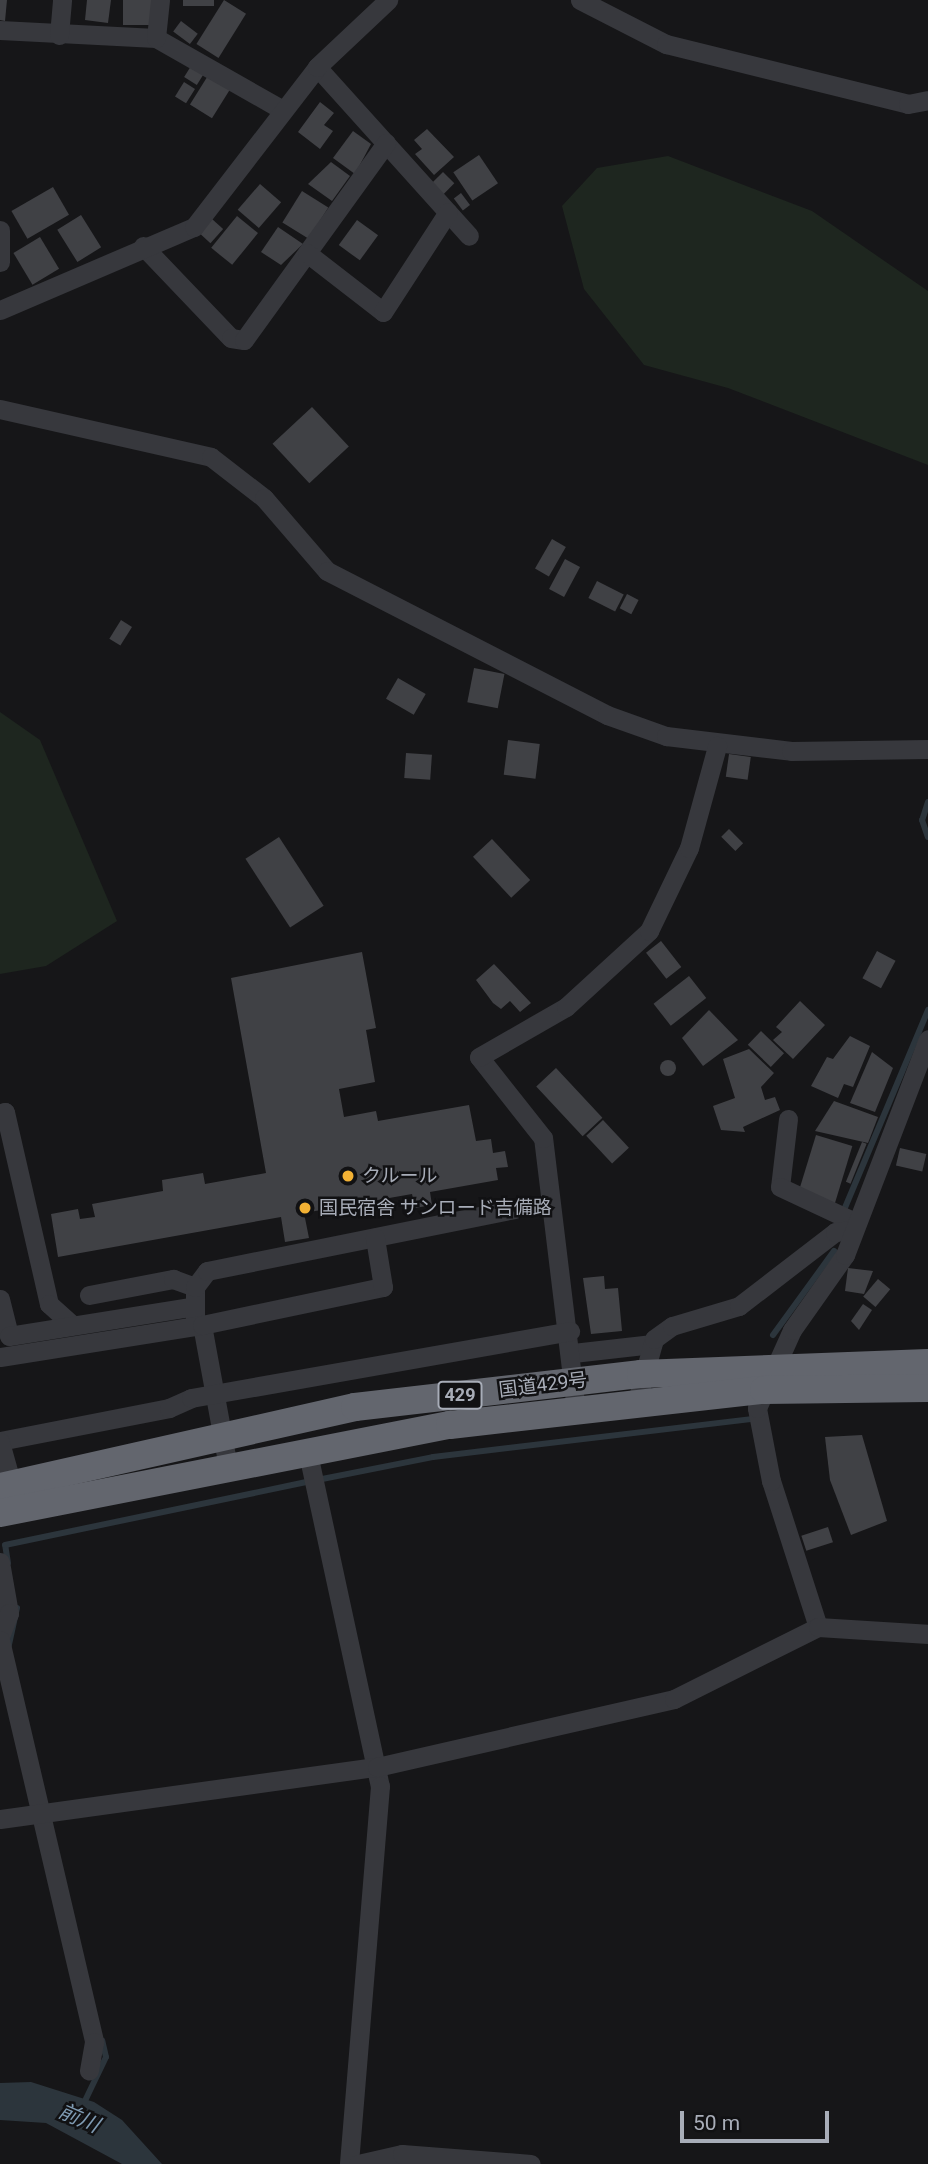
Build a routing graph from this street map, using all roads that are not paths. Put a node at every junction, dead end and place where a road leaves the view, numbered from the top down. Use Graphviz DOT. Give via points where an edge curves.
graph roads {
  1 [pos="62,0"];
  2 [pos="160,0"];
  3 [pos="388,0"];
  4 [pos="580,0"];
  5 [pos="0,30"];
  6 [pos="59,35"];
  7 [pos="156,38"];
  8 [pos="317,67"];
  9 [pos="928,100"];
  10 [pos="283,110"];
  11 [pos="386,143"];
  12 [pos="448,212"];
  13 [pos="0,230"];
  14 [pos="469,236"];
  15 [pos="143,246"];
  16 [pos="307,253"];
  17 [pos="0,262"];
  18 [pos="0,310"];
  19 [pos="0,410"];
  20 [pos="717,746"];
  21 [pos="928,749"];
  22 [pos="928,1038"];
  23 [pos="0,1113"];
  24 [pos="788,1119"];
  25 [pos="514,1209"];
  26 [pos="854,1226"];
  27 [pos="374,1238"];
  28 [pos="195,1287"];
  29 [pos="89,1295"];
  30 [pos="0,1299"];
  31 [pos="196,1319"];
  32 [pos="71,1324"];
  33 [pos="570,1331"];
  34 [pos="652,1344"];
  35 [pos="0,1357"];
  36 [pos="928,1363"];
  37 [pos="573,1367"];
  38 [pos="641,1374"];
  39 [pos="770,1378"];
  40 [pos="928,1388"];
  41 [pos="214,1395"];
  42 [pos="636,1404"];
  43 [pos="576,1410"];
  44 [pos="222,1437"];
  45 [pos="0,1442"];
  46 [pos="307,1449"];
  47 [pos="228,1466"];
  48 [pos="6,1486"];
  49 [pos="0,1513"];
  50 [pos="0,1562"];
  51 [pos="818,1627"];
  52 [pos="928,1634"];
  53 [pos="0,1638"];
  54 [pos="377,1767"];
  55 [pos="44,1811"];
  56 [pos="0,1819"];
  57 [pos="89,2071"];
  58 [pos="349,2164"];
  59 [pos="358,2164"];
  60 [pos="531,2164"];
  1 -- 6 [label="street"];
  2 -- 7 [label="street"];
  3 -- 8 [label="street"];
  4 -- 9 [label="street" via="666,44 908,104"];
  5 -- 6 [label="street"];
  6 -- 7 [label="street"];
  7 -- 10 [label="street"];
  8 -- 10 [label="street"];
  8 -- 11 [label="street"];
  10 -- 15 [label="street" via="194,228"];
  11 -- 12 [label="street"];
  11 -- 16 [label="street"];
  12 -- 14 [label="street"];
  12 -- 16 [label="street" via="383,312"];
  13 -- 17 [label="street"];
  15 -- 16 [label="street" via="231,338 244,340"];
  15 -- 18 [label="street"];
  19 -- 20 [label="street" via="211,457 264,498 327,571 607,715"];
  20 -- 21 [label="street"];
  20 -- 33 [label="street" via="689,848 649,931 566,1007 479,1057 543,1138"];
  22 -- 26 [label="street"];
  23 -- 32 [label="street" via="5,1112 49,1304"];
  24 -- 26 [label="street" via="780,1187"];
  25 -- 27 [label="street"];
  26 -- 34 [label="street" via="835,1232 739,1306 672,1326"];
  26 -- 39 [label="street" via="845,1255 792,1330"];
  27 -- 28 [label="street" via="207,1271"];
  27 -- 31 [label="street" via="383,1287"];
  28 -- 29 [label="street" via="173,1279"];
  28 -- 31 [label="street"];
  30 -- 32 [label="street" via="9,1336"];
  31 -- 32 [label="street"];
  31 -- 35 [label="street"];
  31 -- 41 [label="street"];
  33 -- 37 [label="street"];
  33 -- 41 [label="street"];
  34 -- 37 [label="street"];
  34 -- 38 [label="street"];
  36 -- 39 [label="highway, 国道429号 / 429"];
  37 -- 38 [label="highway, 国道429号 / 429"];
  37 -- 43 [label="street"];
  37 -- 44 [label="highway, 国道429号 / 429"];
  38 -- 39 [label="highway, 国道429号 / 429"];
  38 -- 42 [label="street"];
  39 -- 40 [label="highway, 国道429号 / 429"];
  39 -- 42 [label="highway, 国道429号 / 429"];
  39 -- 51 [label="street" via="757,1408 771,1481"];
  41 -- 44 [label="street"];
  41 -- 45 [label="street"];
  42 -- 43 [label="highway, 国道429号 / 429"];
  43 -- 46 [label="highway, 国道429号 / 429"];
  44 -- 47 [label="street"];
  44 -- 48 [label="highway, 国道429号 / 429"];
  45 -- 48 [label="street"];
  46 -- 47 [label="highway, 国道429号 / 429"];
  46 -- 54 [label="street"];
  47 -- 49 [label="highway, 国道429号 / 429"];
  50 -- 53 [label="street" via="9,1613"];
  51 -- 52 [label="street"];
  51 -- 54 [label="street" via="674,1699"];
  53 -- 55 [label="street"];
  54 -- 55 [label="street"];
  54 -- 58 [label="street"];
  55 -- 56 [label="street"];
  55 -- 57 [label="street" via="94,2042"];
  59 -- 60 [label="street" via="402,2154"];
}
